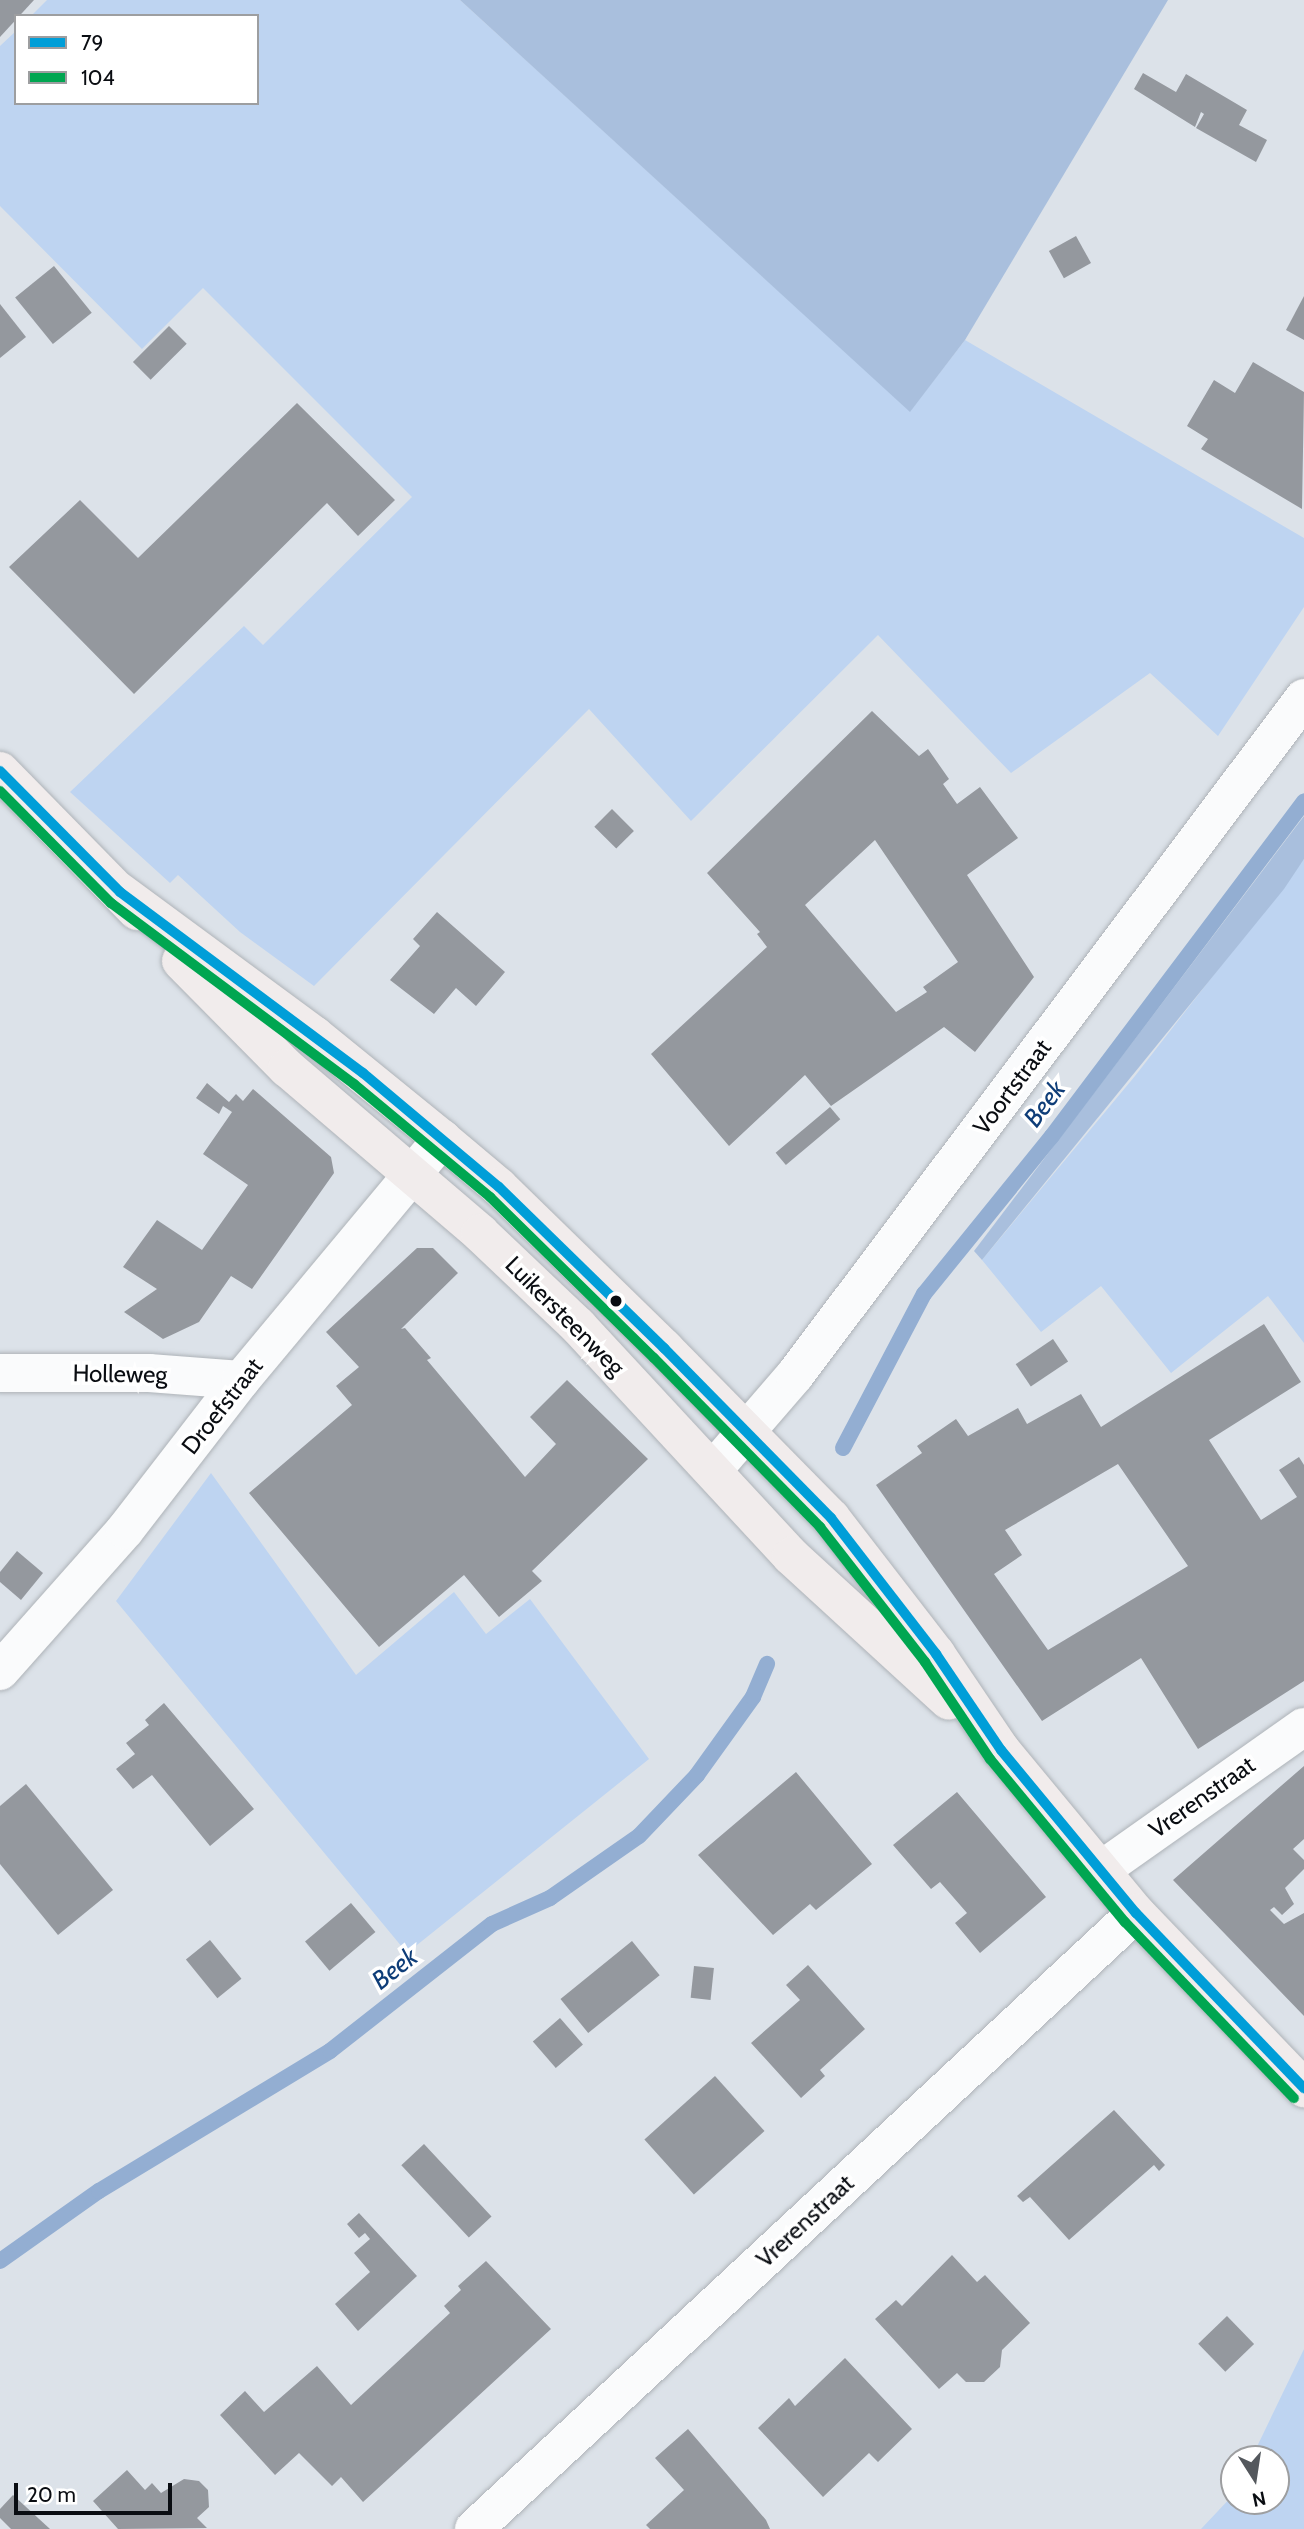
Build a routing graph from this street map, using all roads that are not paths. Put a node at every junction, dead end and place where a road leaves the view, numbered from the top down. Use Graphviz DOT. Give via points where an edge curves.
graph roads {
  1 [pos="1304,698"];
  2 [pos="0,771"];
  3 [pos="120,892"];
  4 [pos="442,1139"];
  5 [pos="413,1175"];
  6 [pos="0,1373"];
  7 [pos="241,1380"];
  8 [pos="748,1434"];
  9 [pos="713,1470"];
  10 [pos="0,1671"];
  11 [pos="1304,1727"];
  12 [pos="1001,1750"];
  13 [pos="1101,1870"];
  14 [pos="1136,1913"];
  15 [pos="1304,2088"];
  16 [pos="474,2529"];
  1 -- 8 [label="street, Voortstraat"];
  2 -- 3 [label="main road, Luikersteenweg"];
  3 -- 4 [label="main road, Luikersteenweg" via="314,1035"];
  3 -- 5 [label="main road, Luikersteenweg" via="199,981 278,1059"];
  4 -- 5 [label="street, Droefstraat"];
  4 -- 8 [label="main road, Luikersteenweg" via="551,1236"];
  5 -- 7 [label="street, Droefstraat"];
  5 -- 9 [label="main road, Luikersteenweg" via="578,1326"];
  6 -- 7 [label="street, Holleweg" via="149,1373"];
  7 -- 10 [label="street, Droefstraat" via="125,1530"];
  8 -- 9 [label="street, Voortstraat"];
  8 -- 12 [label="main road, Luikersteenweg" via="831,1518 936,1654"];
  9 -- 12 [label="main road, Luikersteenweg" via="791,1556"];
  11 -- 13 [label="street, Vrerenstraat"];
  12 -- 13 [label="main road, Luikersteenweg"];
  13 -- 14 [label="main road, Luikersteenweg"];
  14 -- 15 [label="main road, Luikersteenweg"];
  14 -- 16 [label="street, Vrerenstraat"];
}
